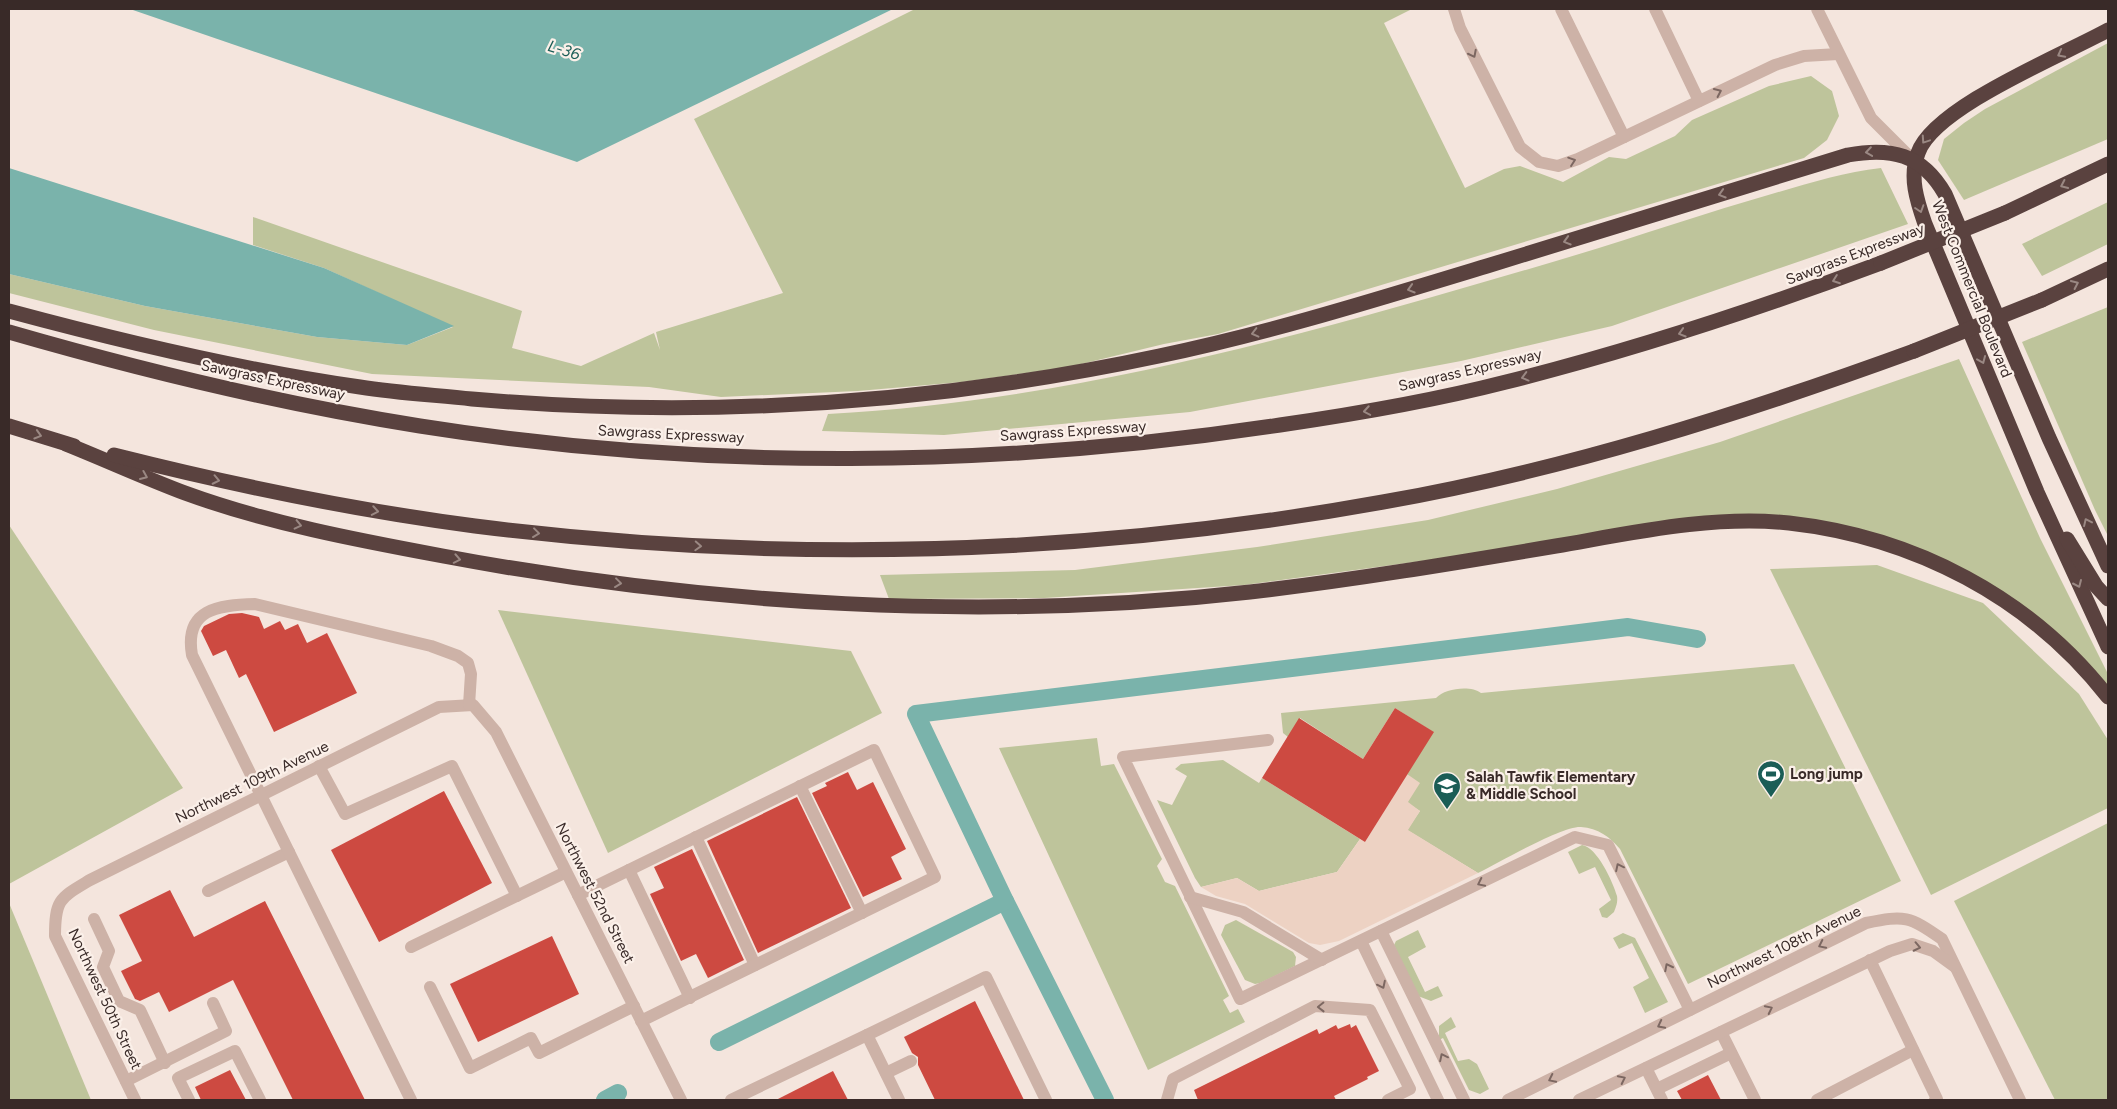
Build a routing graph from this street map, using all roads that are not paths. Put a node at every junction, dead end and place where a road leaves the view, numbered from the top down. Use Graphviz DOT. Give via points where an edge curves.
graph roads {
  1 [pos="1454,9"];
  2 [pos="1561,9"];
  3 [pos="1655,9"];
  4 [pos="1817,9"];
  5 [pos="2108,30"];
  6 [pos="1838,54"];
  7 [pos="1699,101"];
  8 [pos="1624,137"];
  9 [pos="1915,162"];
  10 [pos="2108,164"];
  11 [pos="2108,269"];
  12 [pos="9,311"];
  13 [pos="9,332"];
  14 [pos="9,426"];
  15 [pos="66,444"];
  16 [pos="2037,492"];
  17 [pos="2108,566"];
  18 [pos="2108,599"];
  19 [pos="2108,647"];
  20 [pos="2108,696"];
  21 [pos="471,705"];
  22 [pos="1268,740"];
  23 [pos="320,766"];
  24 [pos="800,786"];
  25 [pos="261,795"];
  26 [pos="696,837"];
  27 [pos="289,852"];
  28 [pos="629,870"];
  29 [pos="566,872"];
  30 [pos="208,890"];
  31 [pos="578,895"];
  32 [pos="517,896"];
  33 [pos="1190,897"];
  34 [pos="55,910"];
  35 [pos="862,913"];
  36 [pos="94,919"];
  37 [pos="1380,931"];
  38 [pos="1361,941"];
  39 [pos="411,947"];
  40 [pos="1322,960"];
  41 [pos="1870,960"];
  42 [pos="755,966"];
  43 [pos="1955,967"];
  44 [pos="430,987"];
  45 [pos="690,998"];
  46 [pos="213,1003"];
  47 [pos="634,1006"];
  48 [pos="1690,1010"];
  49 [pos="641,1021"];
  50 [pos="1721,1032"];
  51 [pos="868,1035"];
  52 [pos="1913,1050"];
  53 [pos="1732,1053"];
  54 [pos="911,1061"];
  55 [pos="166,1063"];
  56 [pos="1646,1068"];
  57 [pos="886,1073"];
  58 [pos="126,1081"];
  59 [pos="1659,1095"];
  60 [pos="747,1097"];
  61 [pos="135,1100"];
  62 [pos="190,1100"];
  63 [pos="260,1100"];
  64 [pos="411,1100"];
  65 [pos="681,1100"];
  66 [pos="731,1100"];
  67 [pos="900,1100"];
  68 [pos="1046,1100"];
  69 [pos="1167,1100"];
  70 [pos="1388,1100"];
  71 [pos="1438,1100"];
  72 [pos="1464,1100"];
  73 [pos="1508,1100"];
  74 [pos="1578,1100"];
  75 [pos="1755,1100"];
  76 [pos="1817,1100"];
  77 [pos="1935,1100"];
  78 [pos="2020,1100"];
  1 -- 8 [label="street, one-way" via="1460,28 1520,147 1539,162 1558,166"];
  2 -- 8 [label="street"];
  3 -- 7 [label="street"];
  4 -- 6 [label="street"];
  5 -- 9 [label="highway, one-way" via="1962,107 1928,134"];
  7 -- 6 [label="street, one-way" via="1775,65 1804,56"];
  6 -- 9 [label="street" via="1871,118"];
  7 -- 8 [label="street"];
  9 -- 12 [label="highway, one-way" via="1900,154 1884,151 1848,156 1347,308 1166,355 1005,384 858,401 652,408 525,404 414,394 241,367"];
  9 -- 16 [label="highway, West Commercial Boulevard, one-way" via="1915,194 1925,224"];
  17 -- 9 [label="highway, West Commercial Boulevard, one-way" via="2031,397 1950,205 1932,175"];
  10 -- 13 [label="highway, Sawgrass Expressway, one-way, bridge" via="2005,213 1881,263 1679,334 1504,383 1415,402 1147,443 955,456 858,458 693,454 597,447 432,428 247,394 160,374"];
  15 -- 11 [label="highway, one-way, bridge" via="288,495 417,517 562,536 735,548 838,550 1021,544 1204,529 1384,502 1475,483 1740,412 1914,351 2042,300"];
  14 -- 15 [label="highway, one-way"];
  15 -- 20 [label="highway, one-way" via="186,494 281,521 414,551 654,587 820,602 972,606 1196,596 1378,575 1692,524 1783,522 1866,538 1926,557 1987,588 2065,648"];
  16 -- 18 [label="highway" via="2096,586"];
  16 -- 19 [label="highway, West Commercial Boulevard, one-way"];
  21 -- 23 [label="street, Northwest 109th Avenue" via="439,707"];
  21 -- 25 [label="street" via="468,662 449,652 255,604 226,605 206,613 194,624 189,638 192,655"];
  21 -- 29 [label="street, Northwest 52nd Street" via="496,732"];
  22 -- 33 [label="street" via="1123,757"];
  23 -- 25 [label="street, Northwest 109th Avenue"];
  23 -- 32 [label="street" via="344,814 452,766"];
  24 -- 26 [label="street"];
  24 -- 35 [label="street"];
  24 -- 35 [label="street" via="874,750 935,877"];
  25 -- 27 [label="street"];
  25 -- 34 [label="street, Northwest 109th Avenue" via="90,880 65,895"];
  26 -- 28 [label="street"];
  26 -- 42 [label="street"];
  27 -- 30 [label="street"];
  27 -- 64 [label="street"];
  28 -- 31 [label="street"];
  28 -- 45 [label="street"];
  29 -- 31 [label="street, Northwest 52nd Street"];
  29 -- 32 [label="street"];
  31 -- 47 [label="street, Northwest 52nd Street"];
  32 -- 39 [label="street"];
  33 -- 40 [label="street" via="1243,912"];
  33 -- 40 [label="street" via="1240,1000"];
  34 -- 58 [label="street, Northwest 50th Street" via="55,936"];
  35 -- 42 [label="street"];
  36 -- 55 [label="street" via="109,951 103,967 118,1001 140,1010"];
  37 -- 38 [label="street"];
  48 -- 37 [label="street, one-way" via="1608,845 1575,837"];
  72 -- 37 [label="street, one-way"];
  38 -- 40 [label="street"];
  38 -- 71 [label="street, one-way"];
  41 -- 43 [label="street, one-way" via="1912,944 1933,951"];
  50 -- 41 [label="street, one-way"];
  41 -- 52 [label="street"];
  42 -- 45 [label="street"];
  43 -- 48 [label="street, Northwest 108th Avenue, one-way" via="1942,939 1918,922 1898,917 1866,923"];
  43 -- 78 [label="street, Northwest 108th Avenue"];
  44 -- 47 [label="street" via="470,1068 531,1038 539,1053"];
  45 -- 49 [label="street"];
  46 -- 55 [label="street" via="226,1031"];
  47 -- 49 [label="street, Northwest 52nd Street"];
  48 -- 73 [label="street, Northwest 108th Avenue, one-way"];
  49 -- 65 [label="street, Northwest 52nd Street"];
  50 -- 53 [label="street"];
  50 -- 56 [label="street"];
  51 -- 57 [label="street"];
  51 -- 60 [label="street"];
  51 -- 68 [label="street" via="986,977"];
  52 -- 76 [label="street"];
  52 -- 77 [label="street"];
  53 -- 59 [label="street"];
  53 -- 75 [label="street"];
  54 -- 57 [label="street"];
  55 -- 58 [label="street"];
  56 -- 59 [label="street"];
  74 -- 56 [label="street, one-way"];
  57 -- 67 [label="street"];
  58 -- 61 [label="street, Northwest 50th Street"];
  60 -- 66 [label="street"];
  62 -- 63 [label="street" via="178,1078 235,1051"];
  70 -- 69 [label="street, one-way" via="1410,1089 1370,1010 1315,1006 1173,1079"];
}
